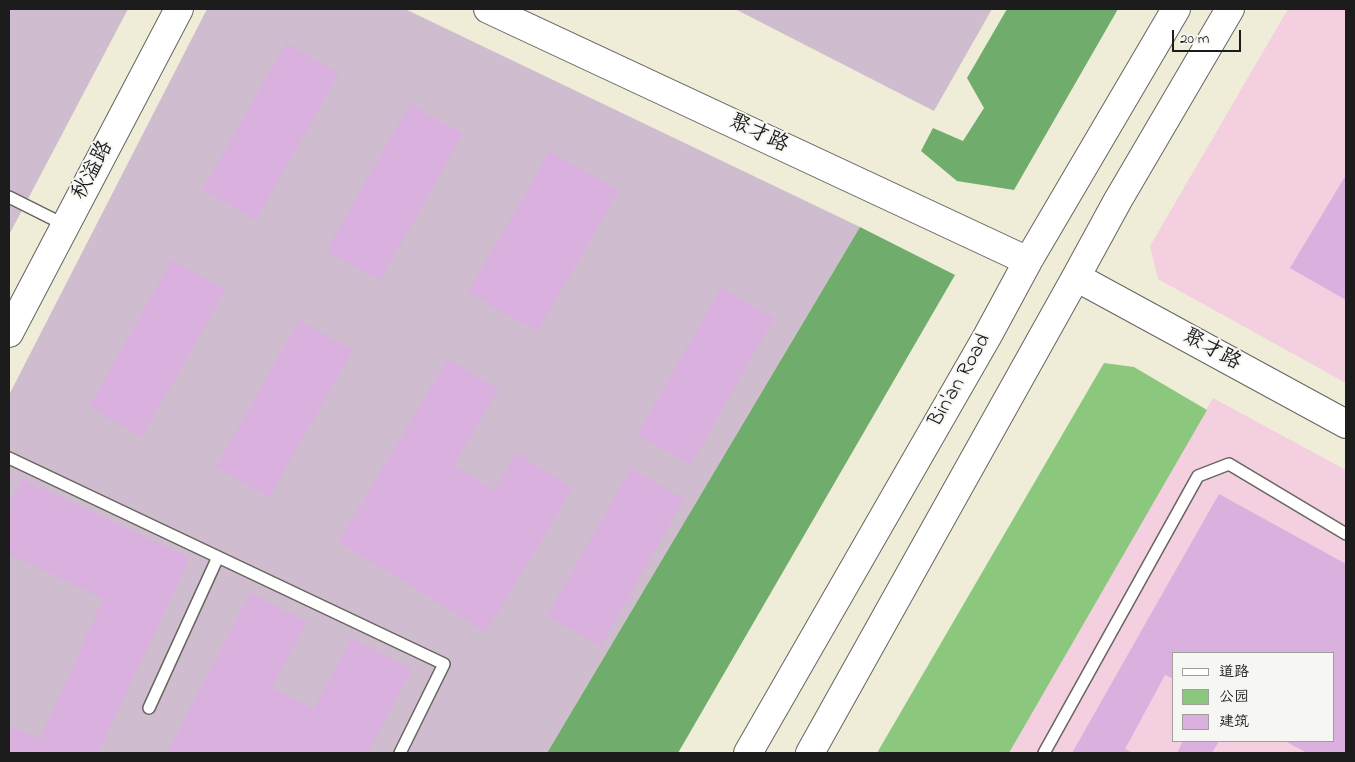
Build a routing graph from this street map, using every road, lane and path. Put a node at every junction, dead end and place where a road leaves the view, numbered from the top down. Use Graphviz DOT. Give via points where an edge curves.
graph roads {
  1 [pos="179,9"];
  2 [pos="488,9"];
  3 [pos="1176,9"];
  4 [pos="1230,9"];
  5 [pos="9,197"];
  6 [pos="66,225"];
  7 [pos="1028,261"];
  8 [pos="1076,277"];
  9 [pos="9,333"];
  10 [pos="1346,424"];
  11 [pos="9,458"];
  12 [pos="1346,534"];
  13 [pos="218,557"];
  14 [pos="149,708"];
  15 [pos="400,753"];
  16 [pos="748,753"];
  17 [pos="810,753"];
  18 [pos="1044,753"];
  1 -- 6 [label="main road, 秋溢路"];
  2 -- 7 [label="main road, 聚才路"];
  3 -- 7 [label="main road, Bin'an Road"];
  4 -- 8 [label="main road"];
  5 -- 6 [label="lane"];
  6 -- 9 [label="main road, 秋溢路"];
  7 -- 16 [label="main road, Bin'an Road"];
  8 -- 10 [label="main road, 聚才路"];
  8 -- 17 [label="main road"];
  11 -- 13 [label="lane"];
  12 -- 18 [label="lane" via="1229,464 1198,476"];
  13 -- 14 [label="lane"];
  13 -- 15 [label="lane" via="444,664"];
}
